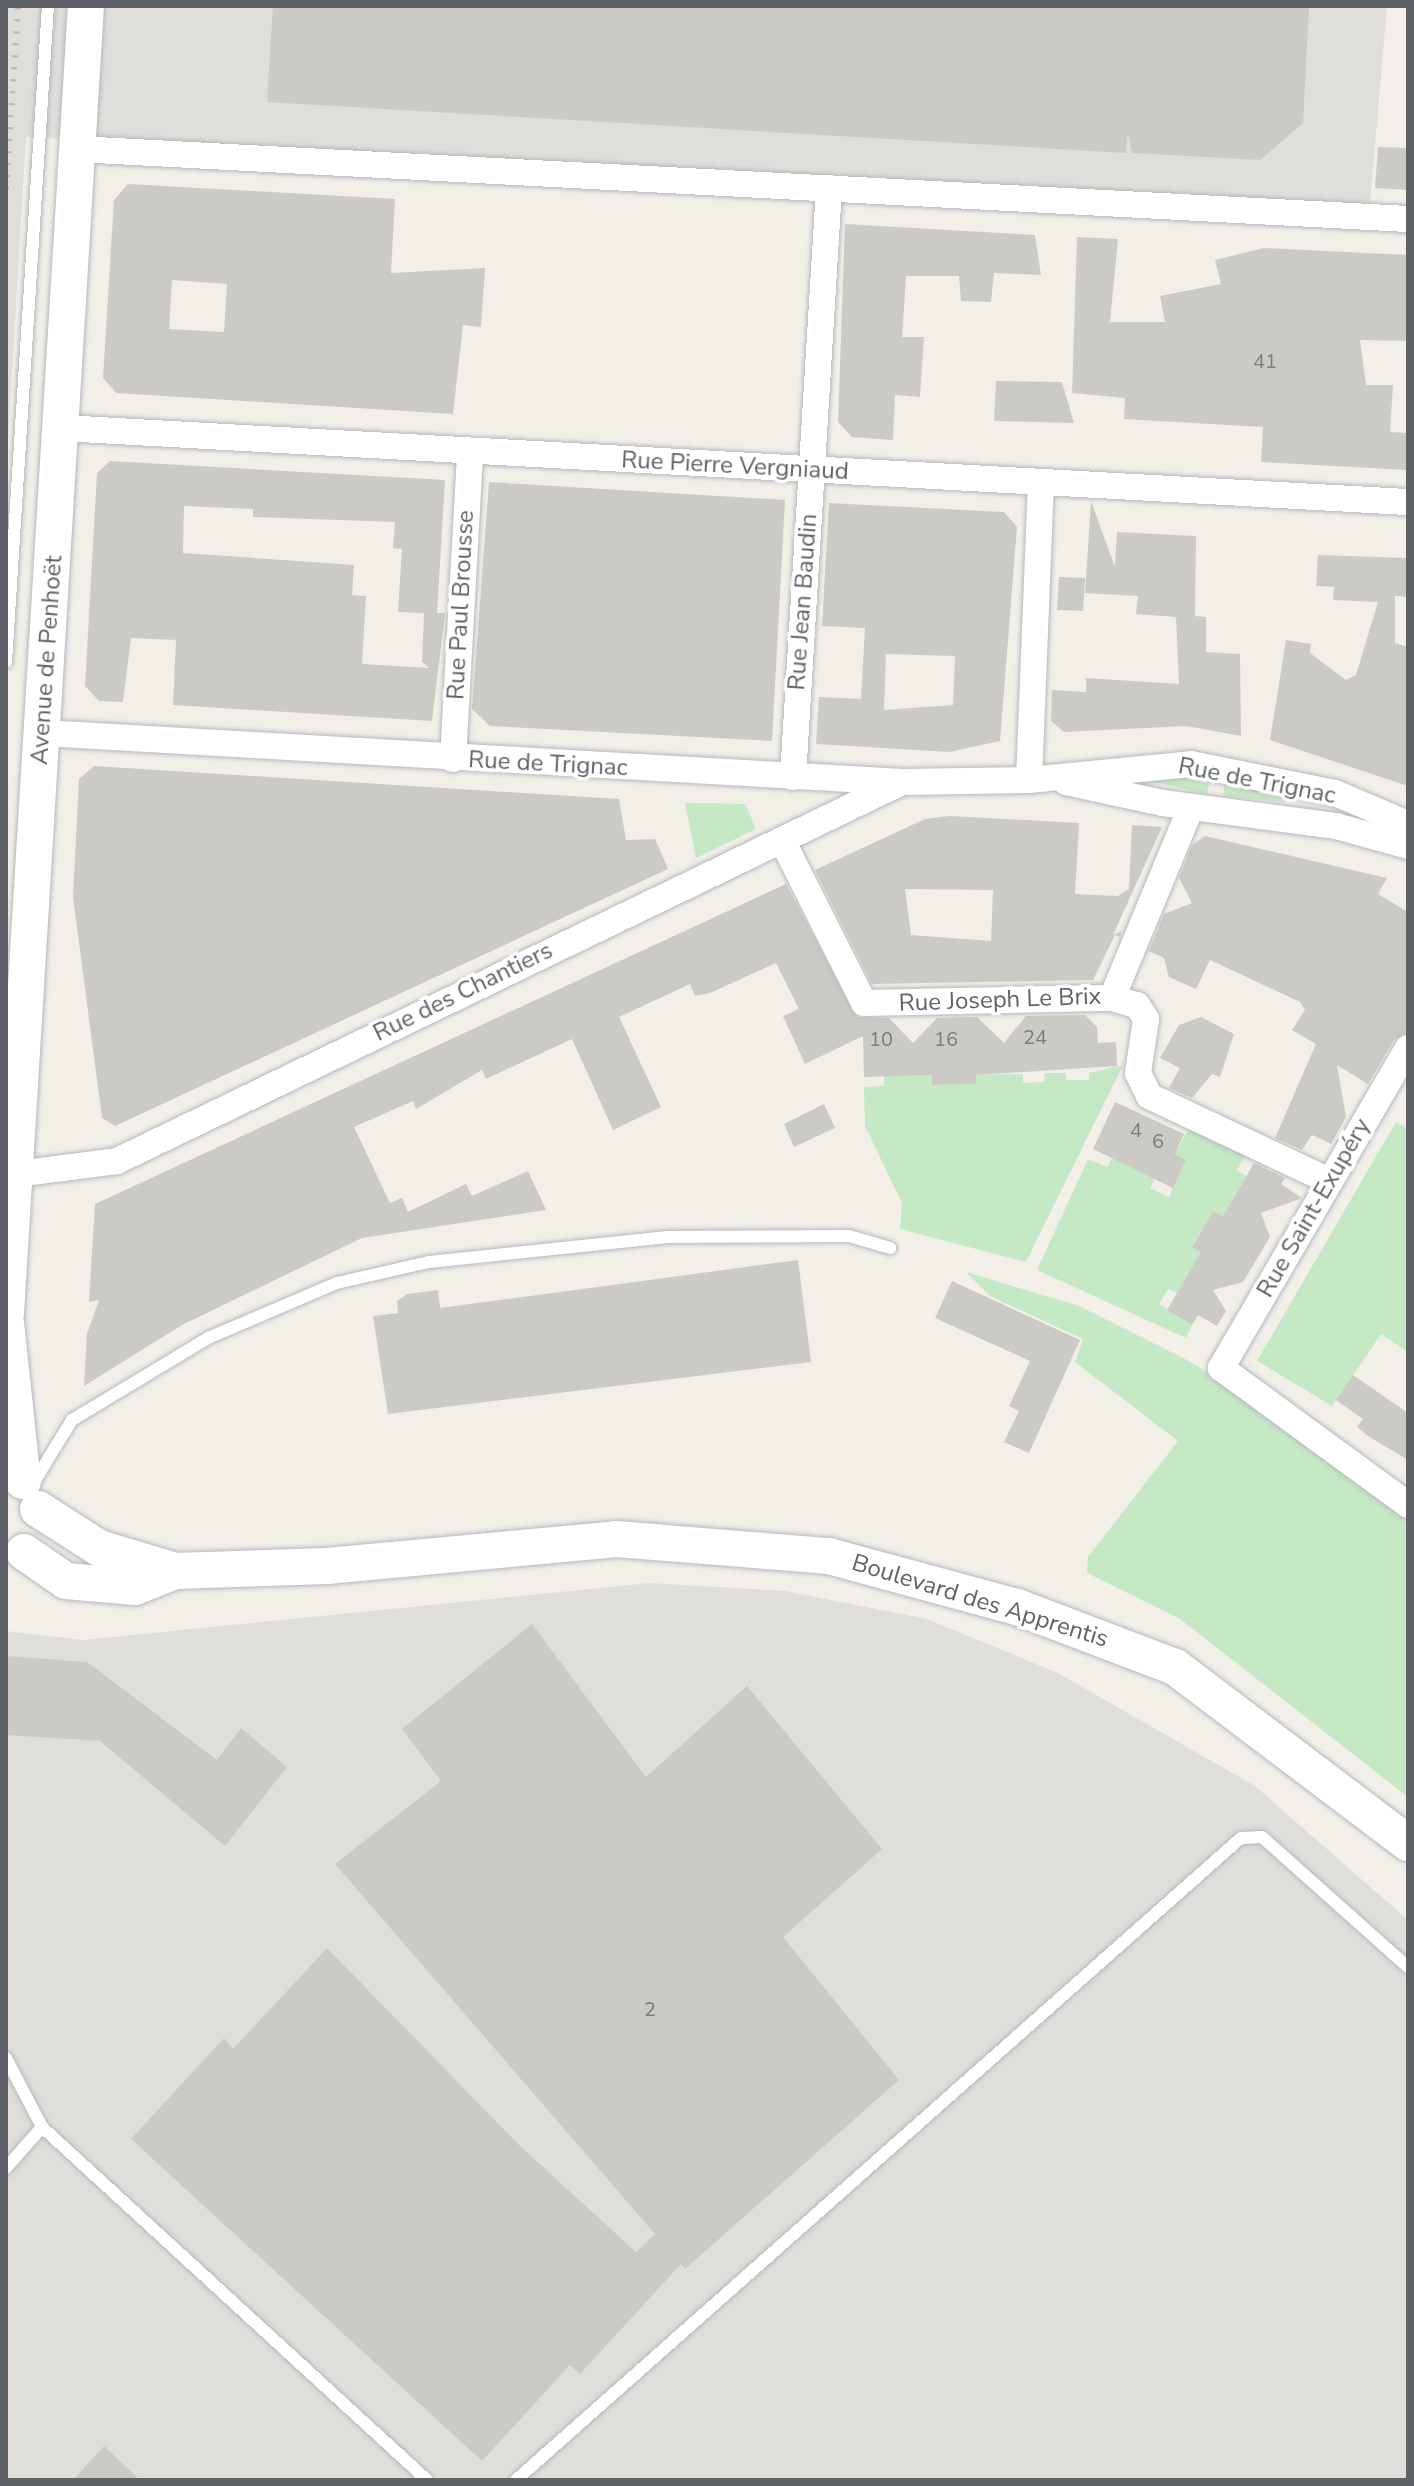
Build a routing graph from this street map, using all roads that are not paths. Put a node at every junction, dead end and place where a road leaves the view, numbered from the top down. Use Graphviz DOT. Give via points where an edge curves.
graph roads {
  1 [pos="48,6"];
  2 [pos="86,6"];
  3 [pos="77,149"];
  4 [pos="829,188"];
  5 [pos="1408,219"];
  6 [pos="62,428"];
  7 [pos="470,452"];
  8 [pos="811,470"];
  9 [pos="1041,486"];
  10 [pos="1408,502"];
  11 [pos="6,662"];
  12 [pos="43,733"];
  13 [pos="453,759"];
  14 [pos="793,777"];
  15 [pos="1041,779"];
  16 [pos="903,782"];
  17 [pos="1191,807"];
  18 [pos="1408,824"];
  19 [pos="782,840"];
  20 [pos="1408,846"];
  21 [pos="1112,998"];
  22 [pos="1408,1048"];
  23 [pos="17,1174"];
  24 [pos="1330,1181"];
  25 [pos="890,1248"];
  26 [pos="6,1313"];
  27 [pos="6,1323"];
  28 [pos="25,1488"];
  29 [pos="1404,1492"];
  30 [pos="15,1557"];
  31 [pos="175,1571"];
  32 [pos="1408,1843"];
  33 [pos="1408,1967"];
  34 [pos="6,2058"];
  35 [pos="42,2127"];
  36 [pos="6,2168"];
  37 [pos="427,2480"];
  38 [pos="516,2480"];
  1 -- 11 [label="lane"];
  2 -- 3 [label="main road, Avenue de Penhoët"];
  3 -- 4 [label="street"];
  3 -- 6 [label="main road, Avenue de Penhoët"];
  4 -- 5 [label="street"];
  4 -- 8 [label="street, Rue Jean Baudin"];
  6 -- 7 [label="street, Rue Pierre Vergniaud"];
  6 -- 12 [label="main road, Avenue de Penhoët"];
  7 -- 8 [label="street, Rue Pierre Vergniaud"];
  7 -- 13 [label="street, Rue Paul Brousse"];
  8 -- 9 [label="street, Rue Pierre Vergniaud"];
  8 -- 14 [label="street, Rue Jean Baudin"];
  9 -- 10 [label="street, Rue Pierre Vergniaud"];
  9 -- 15 [label="street"];
  12 -- 13 [label="street, Rue de Trignac"];
  12 -- 23 [label="main road, Avenue de Penhoët"];
  13 -- 14 [label="street, Rue de Trignac"];
  14 -- 16 [label="street, Rue de Trignac"];
  15 -- 16 [label="street, Rue de Trignac"];
  15 -- 17 [label="street, Rue de Trignac"];
  15 -- 18 [label="street, Rue de Trignac" via="1191,764 1335,793"];
  16 -- 19 [label="street, Rue des Chantiers"];
  17 -- 20 [label="street, Rue de Trignac" via="1336,826"];
  17 -- 21 [label="street, Rue Joseph Le Brix"];
  19 -- 21 [label="street, Rue Joseph Le Brix" via="864,1003"];
  19 -- 23 [label="street, Rue des Chantiers" via="117,1161"];
  21 -- 24 [label="street" via="1137,1005 1146,1019 1138,1073 1149,1096"];
  22 -- 24 [label="street, Rue Saint-Exupéry"];
  23 -- 26 [label="main road, Avenue de Penhoët"];
  24 -- 29 [label="street, Rue Saint-Exupéry" via="1221,1368"];
  25 -- 28 [label="lane" via="849,1236 729,1235 429,1262 275,1305 62,1426"];
  27 -- 28 [label="main road"];
  28 -- 30 [label="main road" via="37,1535"];
  28 -- 31 [label="main road" via="99,1548"];
  30 -- 31 [label="main road, Boulevard des Apprentis" via="66,1581 135,1587"];
  31 -- 32 [label="main road, Boulevard des Apprentis" via="313,1567 617,1539 723,1542 880,1567 1175,1667"];
  33 -- 38 [label="lane" via="1262,1837 1241,1838"];
  34 -- 35 [label="lane"];
  35 -- 36 [label="lane"];
  35 -- 37 [label="lane"];
}
